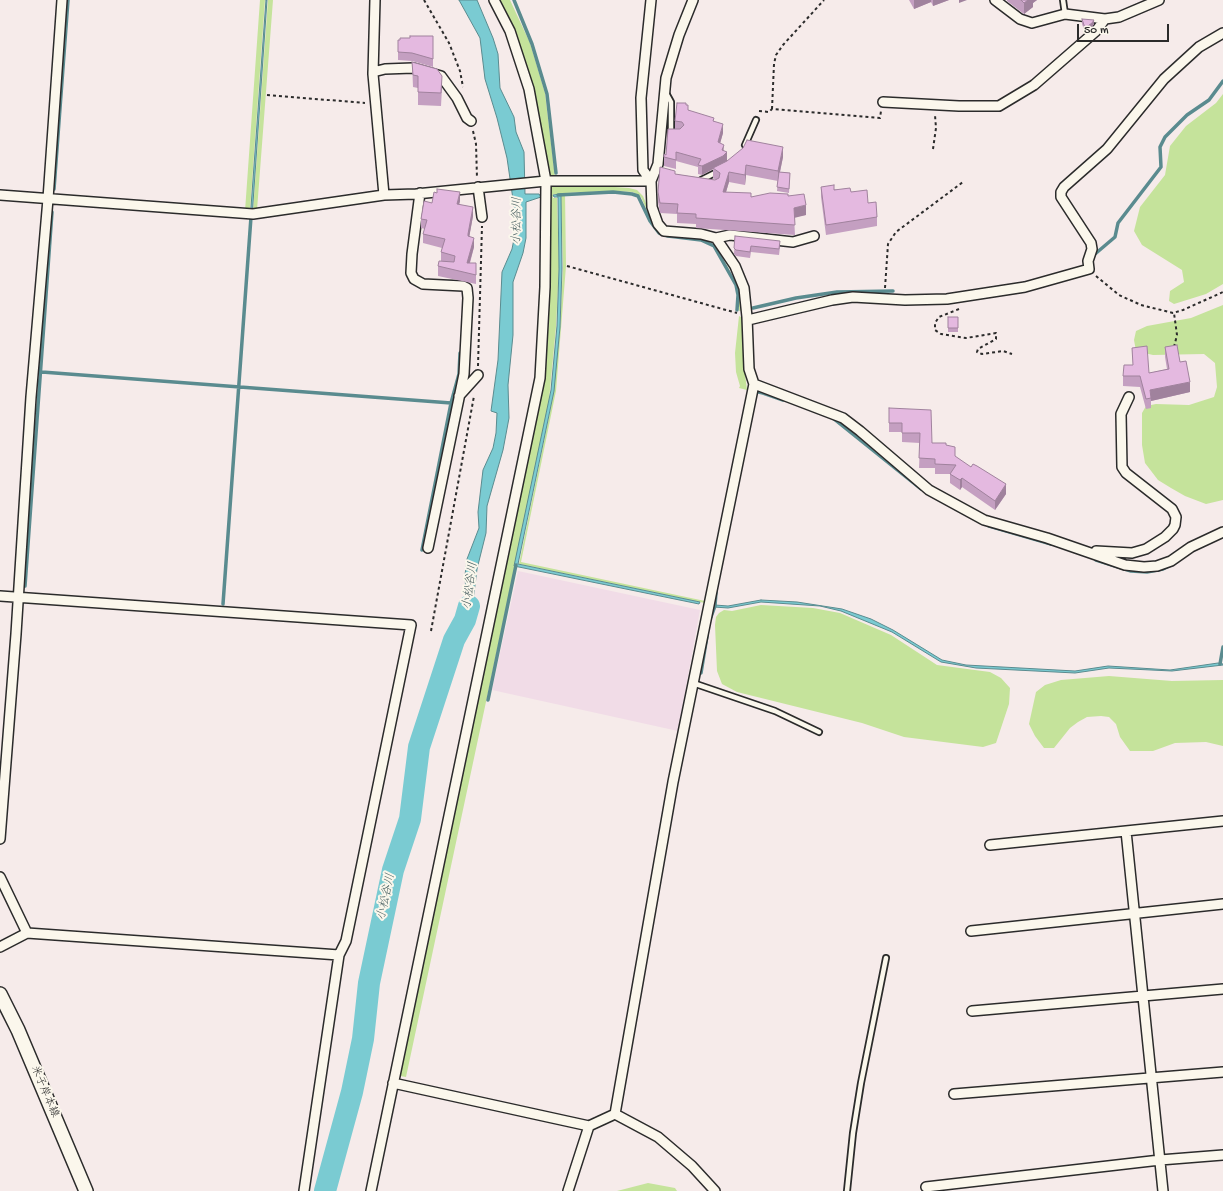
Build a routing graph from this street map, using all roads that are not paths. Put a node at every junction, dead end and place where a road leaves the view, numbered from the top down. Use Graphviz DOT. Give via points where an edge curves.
graph roads {
  1 [pos="62,0"];
  2 [pos="375,0"];
  3 [pos="494,0"];
  4 [pos="651,0"];
  5 [pos="693,0"];
  6 [pos="995,0"];
  7 [pos="1064,0"];
  8 [pos="1159,0"];
  9 [pos="1065,14"];
  10 [pos="1105,19"];
  11 [pos="1223,33"];
  12 [pos="373,72"];
  13 [pos="664,91"];
  14 [pos="884,102"];
  15 [pos="471,120"];
  16 [pos="756,120"];
  17 [pos="675,134"];
  18 [pos="743,150"];
  19 [pos="720,170"];
  20 [pos="697,179"];
  21 [pos="651,181"];
  22 [pos="542,182"];
  23 [pos="714,184"];
  24 [pos="481,187"];
  25 [pos="420,193"];
  26 [pos="0,195"];
  27 [pos="384,195"];
  28 [pos="48,199"];
  29 [pos="482,217"];
  30 [pos="814,236"];
  31 [pos="716,238"];
  32 [pos="747,317"];
  33 [pos="478,375"];
  34 [pos="754,384"];
  35 [pos="459,396"];
  36 [pos="1129,397"];
  37 [pos="1223,532"];
  38 [pos="428,548"];
  39 [pos="1087,551"];
  40 [pos="0,596"];
  41 [pos="18,597"];
  42 [pos="693,683"];
  43 [pos="819,732"];
  44 [pos="1223,821"];
  45 [pos="1126,831"];
  46 [pos="0,839"];
  47 [pos="990,845"];
  48 [pos="0,877"];
  49 [pos="1223,904"];
  50 [pos="1135,914"];
  51 [pos="971,931"];
  52 [pos="27,933"];
  53 [pos="0,947"];
  54 [pos="339,955"];
  55 [pos="886,958"];
  56 [pos="1223,989"];
  57 [pos="0,994"];
  58 [pos="1143,998"];
  59 [pos="972,1011"];
  60 [pos="1223,1072"];
  61 [pos="1152,1078"];
  62 [pos="393,1083"];
  63 [pos="954,1094"];
  64 [pos="615,1114"];
  65 [pos="589,1126"];
  66 [pos="1223,1155"];
  67 [pos="1160,1160"];
  68 [pos="926,1187"];
  69 [pos="86,1191"];
  70 [pos="304,1191"];
  71 [pos="371,1191"];
  72 [pos="568,1191"];
  73 [pos="715,1191"];
  74 [pos="847,1191"];
  75 [pos="1164,1191"];
  1 -- 28 [label="street"];
  2 -- 12 [label="street"];
  3 -- 22 [label="street" via="510,31 529,89"];
  4 -- 21 [label="street" via="641,98 644,170"];
  5 -- 13 [label="street" via="671,60"];
  6 -- 9 [label="street" via="1027,22 1037,22"];
  7 -- 9 [label="lane"];
  8 -- 10 [label="street" via="1119,18"];
  9 -- 10 [label="street"];
  10 -- 14 [label="street" via="1096,31 1034,85 999,106"];
  11 -- 32 [label="street" via="1199,47 1164,79 1107,149 1061,192 1061,197 1091,243 1089,269 1025,287 947,299 853,297"];
  12 -- 15 [label="street" via="413,68 441,76 457,98 467,118"];
  12 -- 27 [label="street"];
  13 -- 17 [label="lane" via="671,102 670,134"];
  13 -- 21 [label="street" via="658,164 660,171"];
  16 -- 18 [label="lane"];
  19 -- 20 [label="lane"];
  20 -- 23 [label="street"];
  21 -- 22 [label="street"];
  21 -- 31 [label="street" via="652,207 658,224 664,231"];
  22 -- 24 [label="street"];
  22 -- 62 [label="street" via="545,287 540,378"];
  24 -- 25 [label="street"];
  24 -- 29 [label="street"];
  25 -- 27 [label="street"];
  25 -- 35 [label="street" via="411,273 414,279 423,284 467,288 464,374"];
  26 -- 28 [label="street"];
  27 -- 28 [label="street" via="250,214"];
  28 -- 41 [label="street" via="31,397"];
  30 -- 31 [label="street" via="793,242 730,236"];
  31 -- 32 [label="street" via="735,266 744,288"];
  32 -- 34 [label="street" via="749,369"];
  33 -- 35 [label="street"];
  34 -- 39 [label="street" via="843,418 929,490 984,520"];
  34 -- 42 [label="street"];
  35 -- 38 [label="street"];
  36 -- 39 [label="street" via="1122,414 1122,467 1126,473 1172,509 1176,517 1175,526 1165,537 1140,551"];
  37 -- 39 [label="street" via="1191,547 1171,561 1150,567 1125,565"];
  40 -- 41 [label="street"];
  41 -- 46 [label="street"];
  41 -- 54 [label="street" via="411,625 346,941"];
  42 -- 43 [label="lane" via="775,711"];
  42 -- 64 [label="street" via="673,782"];
  44 -- 45 [label="street"];
  45 -- 47 [label="street"];
  45 -- 50 [label="street"];
  48 -- 52 [label="street"];
  49 -- 50 [label="street"];
  50 -- 51 [label="street"];
  50 -- 58 [label="street"];
  52 -- 53 [label="street"];
  52 -- 54 [label="street"];
  54 -- 70 [label="street"];
  55 -- 74 [label="lane" via="861,1083"];
  56 -- 58 [label="street"];
  57 -- 69 [label="main road, 米子岸本線" via="18,1030"];
  58 -- 59 [label="street"];
  58 -- 61 [label="street"];
  60 -- 61 [label="street"];
  61 -- 63 [label="street"];
  61 -- 67 [label="street"];
  62 -- 65 [label="street"];
  62 -- 71 [label="street"];
  64 -- 65 [label="street"];
  64 -- 73 [label="street" via="658,1137 692,1166"];
  65 -- 72 [label="street"];
  66 -- 67 [label="street"];
  67 -- 68 [label="street"];
  67 -- 75 [label="street"];
}
